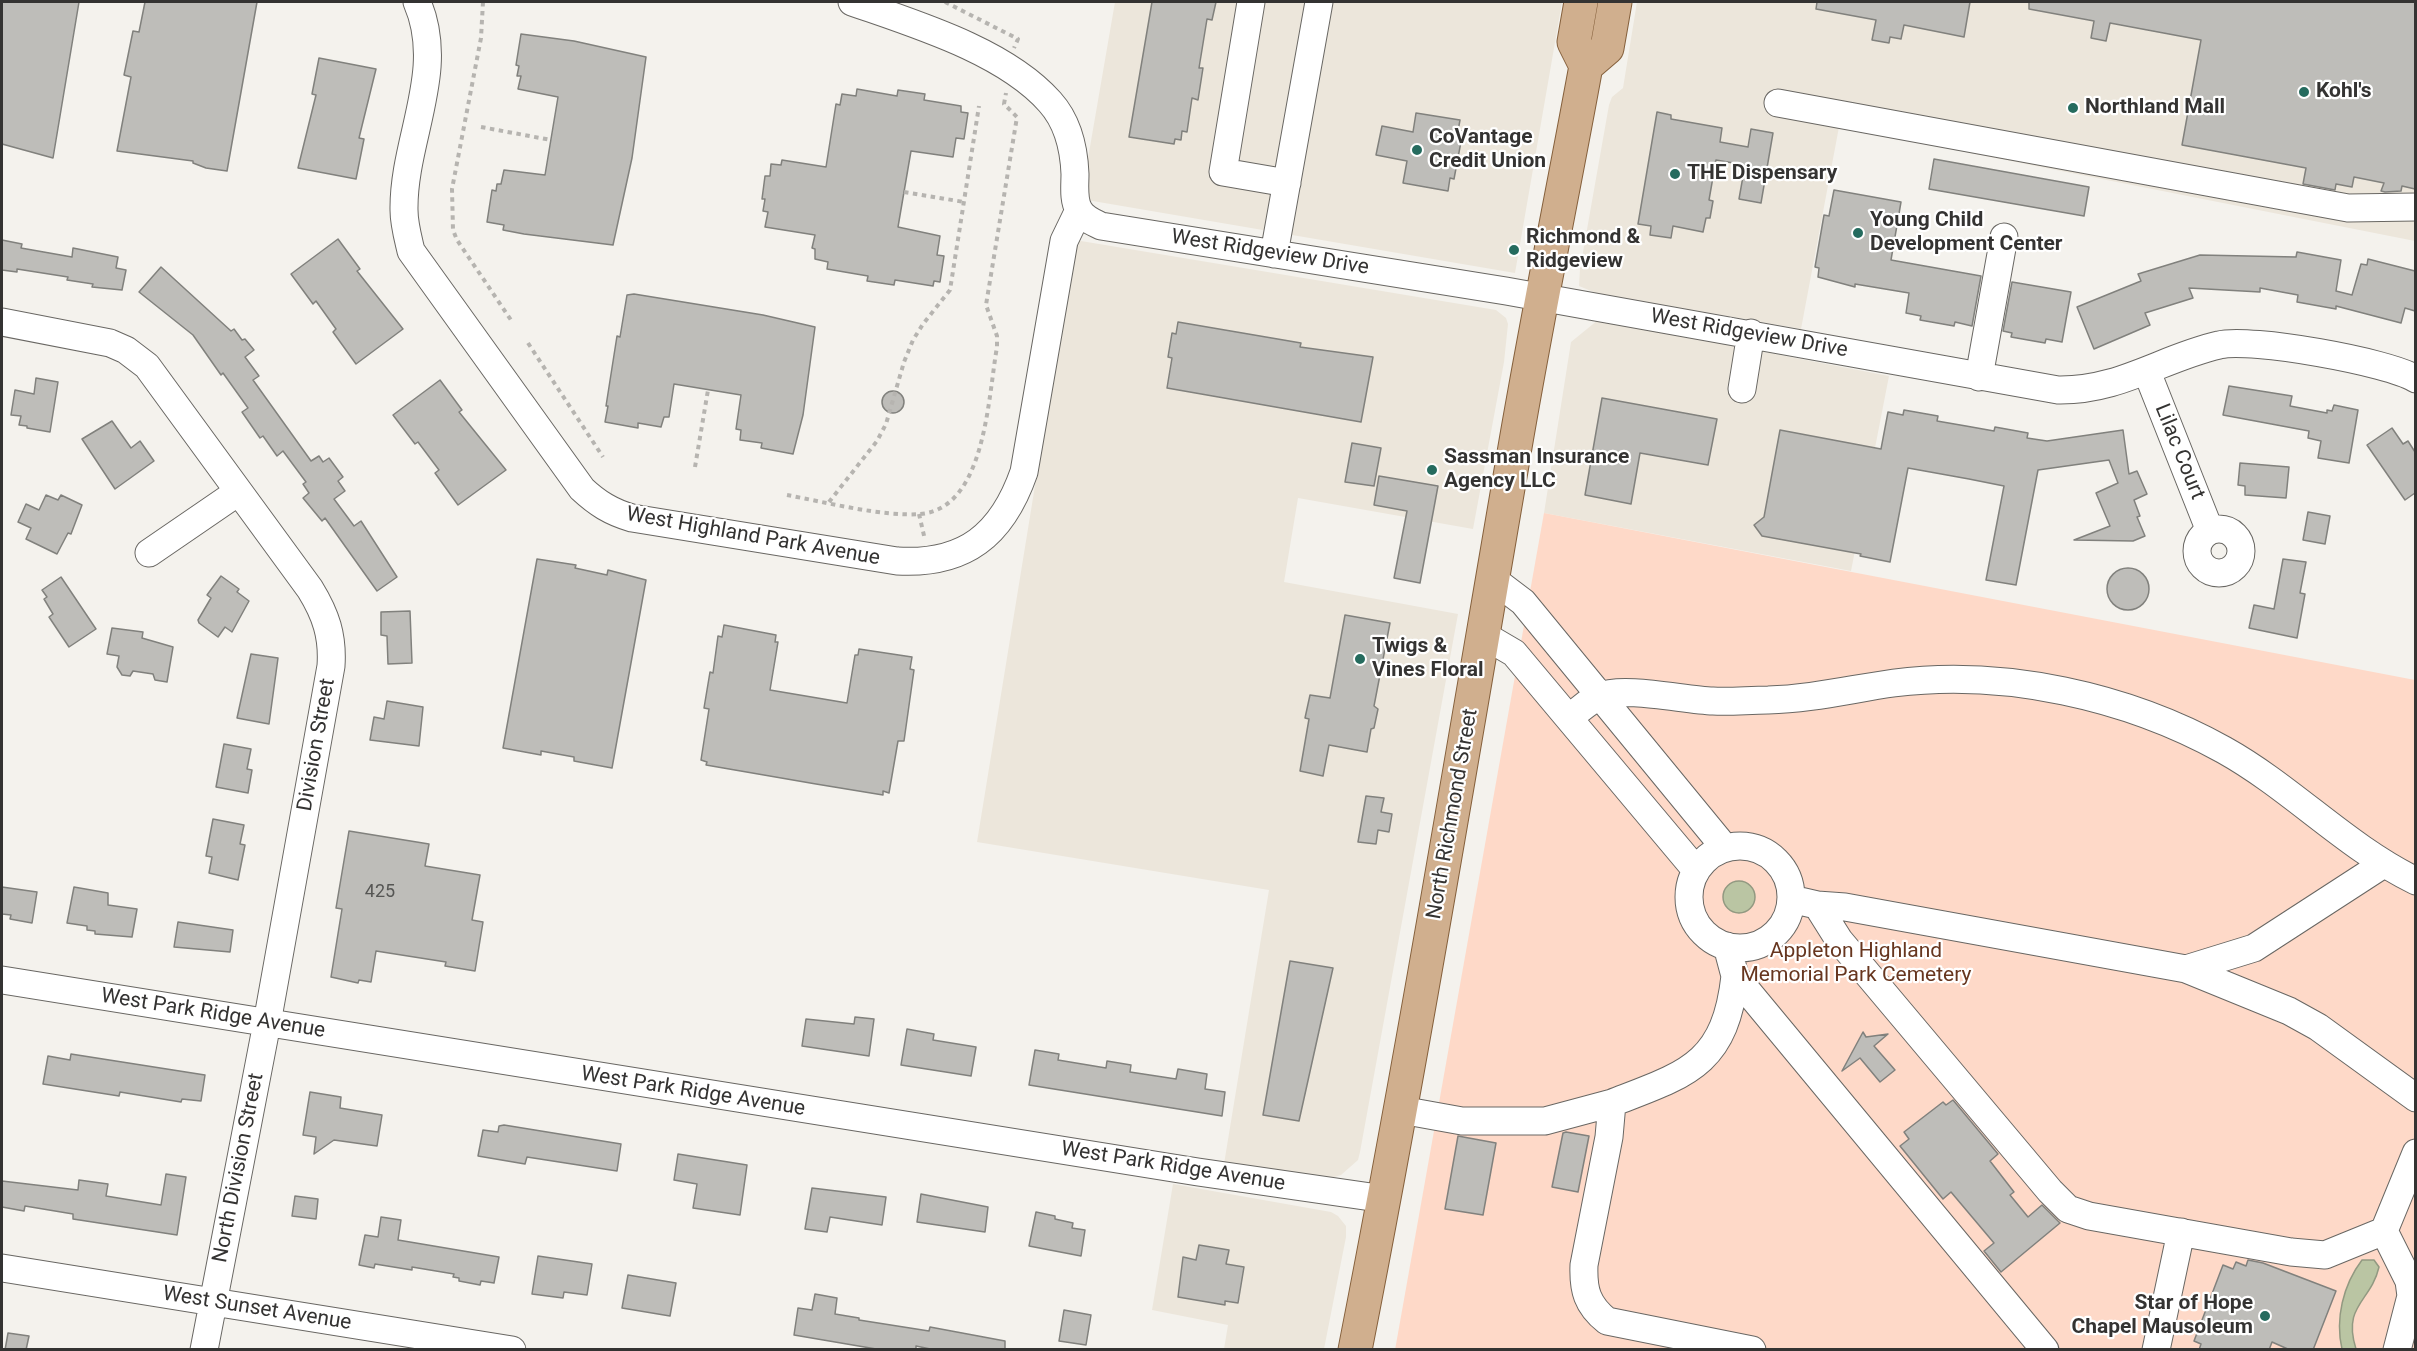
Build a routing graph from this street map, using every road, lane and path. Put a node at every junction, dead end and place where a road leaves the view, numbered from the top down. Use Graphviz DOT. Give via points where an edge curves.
graph roads {
  1 [pos="417,2"];
  2 [pos="483,2"];
  3 [pos="852,2"];
  4 [pos="945,2"];
  5 [pos="1251,2"];
  6 [pos="1319,2"];
  7 [pos="1581,2"];
  8 [pos="1615,2"];
  9 [pos="1018,39"];
  10 [pos="1586,66"];
  11 [pos="1009,68"];
  12 [pos="1778,103"];
  13 [pos="979,106"];
  14 [pos="481,128"];
  15 [pos="551,140"];
  16 [pos="1287,183"];
  17 [pos="904,192"];
  18 [pos="964,202"];
  19 [pos="2415,207"];
  20 [pos="1079,210"];
  21 [pos="2004,237"];
  22 [pos="1274,254"];
  23 [pos="1543,298"];
  24 [pos="2,322"];
  25 [pos="513,323"];
  26 [pos="1751,333"];
  27 [pos="528,344"];
  28 [pos="2147,372"];
  29 [pos="1979,377"];
  30 [pos="2415,379"];
  31 [pos="1742,389"];
  32 [pos="708,390"];
  33 [pos="603,457"];
  34 [pos="695,467"];
  35 [pos="238,492"];
  36 [pos="787,495"];
  37 [pos="828,503"];
  38 [pos="2210,531"];
  39 [pos="150,553"];
  40 [pos="1494,580"];
  41 [pos="1485,636"];
  42 [pos="1600,696"];
  43 [pos="1570,717"];
  44 [pos="1725,848"];
  45 [pos="2382,865"];
  46 [pos="1696,870"];
  47 [pos="2415,881"];
  48 [pos="1791,899"];
  49 [pos="1817,905"];
  50 [pos="1727,946"];
  51 [pos="2254,948"];
  52 [pos="2186,969"];
  53 [pos="1735,975"];
  54 [pos="2,980"];
  55 [pos="2247,994"];
  56 [pos="267,1023"];
  57 [pos="2415,1098"];
  58 [pos="1612,1103"];
  59 [pos="1401,1110"];
  60 [pos="2415,1153"];
  61 [pos="1385,1199"];
  62 [pos="2384,1231"];
  63 [pos="2181,1232"];
  64 [pos="2,1268"];
  65 [pos="213,1303"];
  66 [pos="204,1350"];
  67 [pos="512,1350"];
  68 [pos="1355,1350"];
  69 [pos="1752,1350"];
  70 [pos="2044,1350"];
  71 [pos="2156,1350"];
  72 [pos="2397,1350"];
  1 -- 20 [label="street, West Highland Park Avenue" via="426,21 429,48 405,192 411,251 582,489 597,503 632,519 915,562 949,558 984,538 1014,500 1024,472 1064,242"];
  2 -- 25 [label="path" via="481,38 452,189 453,230"];
  3 -- 11 [label="street" via="949,39"];
  4 -- 9 [label="path"];
  5 -- 16 [label="street" via="1223,172"];
  6 -- 16 [label="street"];
  7 -- 10 [label="main road" via="1574,42"];
  8 -- 10 [label="main road" via="1607,48"];
  10 -- 23 [label="main road, North Richmond Street"];
  11 -- 20 [label="street" via="1032,84 1064,122 1071,141"];
  11 -- 37 [label="path" via="1004,104 1017,117 986,305 997,347 976,463 969,480 944,507 930,512 898,513"];
  12 -- 19 [label="street" via="2348,208"];
  13 -- 18 [label="path"];
  14 -- 15 [label="path"];
  16 -- 22 [label="street"];
  17 -- 18 [label="path"];
  18 -- 37 [label="path" via="950,290 913,340 877,441"];
  20 -- 22 [label="street, West Ridgeview Drive" via="1101,226"];
  21 -- 29 [label="street"];
  22 -- 23 [label="street, West Ridgeview Drive"];
  23 -- 26 [label="street, West Ridgeview Drive"];
  23 -- 40 [label="main road, North Richmond Street"];
  24 -- 35 [label="street, Division Street" via="110,343 137,357 160,382"];
  26 -- 29 [label="street, West Ridgeview Drive"];
  26 -- 31 [label="street"];
  27 -- 33 [label="path"];
  28 -- 29 [label="street, West Ridgeview Drive" via="2080,391"];
  28 -- 30 [label="street, West Ridgeview Drive" via="2201,350 2239,343 2375,364"];
  28 -- 38 [label="street, Lilac Court"];
  32 -- 34 [label="path"];
  35 -- 39 [label="street"];
  35 -- 56 [label="street, Division Street" via="323,610 332,646"];
  36 -- 37 [label="path"];
  40 -- 41 [label="main road, North Richmond Street"];
  40 -- 42 [label="street" via="1523,602"];
  41 -- 43 [label="street" via="1514,653"];
  41 -- 59 [label="main road, North Richmond Street"];
  42 -- 43 [label="street"];
  42 -- 44 [label="street"];
  42 -- 45 [label="street" via="1624,693 1712,701 1798,699 1895,683 1972,680 2070,693 2136,712 2224,750"];
  43 -- 46 [label="street"];
  44 -- 46 [label="street"];
  44 -- 48 [label="street" via="1749,847 1771,856 1786,875"];
  45 -- 47 [label="street"];
  45 -- 51 [label="street"];
  46 -- 50 [label="street" via="1689,896 1691,909 1704,933"];
  48 -- 49 [label="street"];
  48 -- 50 [label="street" via="1788,914 1770,938 1742,948"];
  49 -- 52 [label="street"];
  49 -- 63 [label="street" via="1839,940 2068,1209"];
  50 -- 53 [label="street"];
  51 -- 52 [label="street"];
  51 -- 55 [label="street"];
  52 -- 55 [label="street"];
  53 -- 58 [label="street" via="1726,1019 1714,1044 1697,1065 1673,1080"];
  53 -- 70 [label="street"];
  54 -- 56 [label="street, West Park Ridge Avenue"];
  55 -- 57 [label="street" via="2318,1027"];
  56 -- 61 [label="street, West Park Ridge Avenue"];
  56 -- 65 [label="street, North Division Street"];
  58 -- 59 [label="street" via="1545,1121 1462,1120"];
  58 -- 69 [label="street" via="1584,1265 1583,1286 1594,1310 1607,1321"];
  59 -- 61 [label="main road, North Richmond Street"];
  60 -- 62 [label="street"];
  61 -- 68 [label="main road, North Richmond Street"];
  62 -- 63 [label="street" via="2325,1255"];
  62 -- 72 [label="street" via="2409,1281 2411,1296"];
  63 -- 71 [label="street"];
  64 -- 65 [label="street, West Sunset Avenue"];
  65 -- 66 [label="street, North Division Street"];
  65 -- 67 [label="street, West Sunset Avenue"];
}
